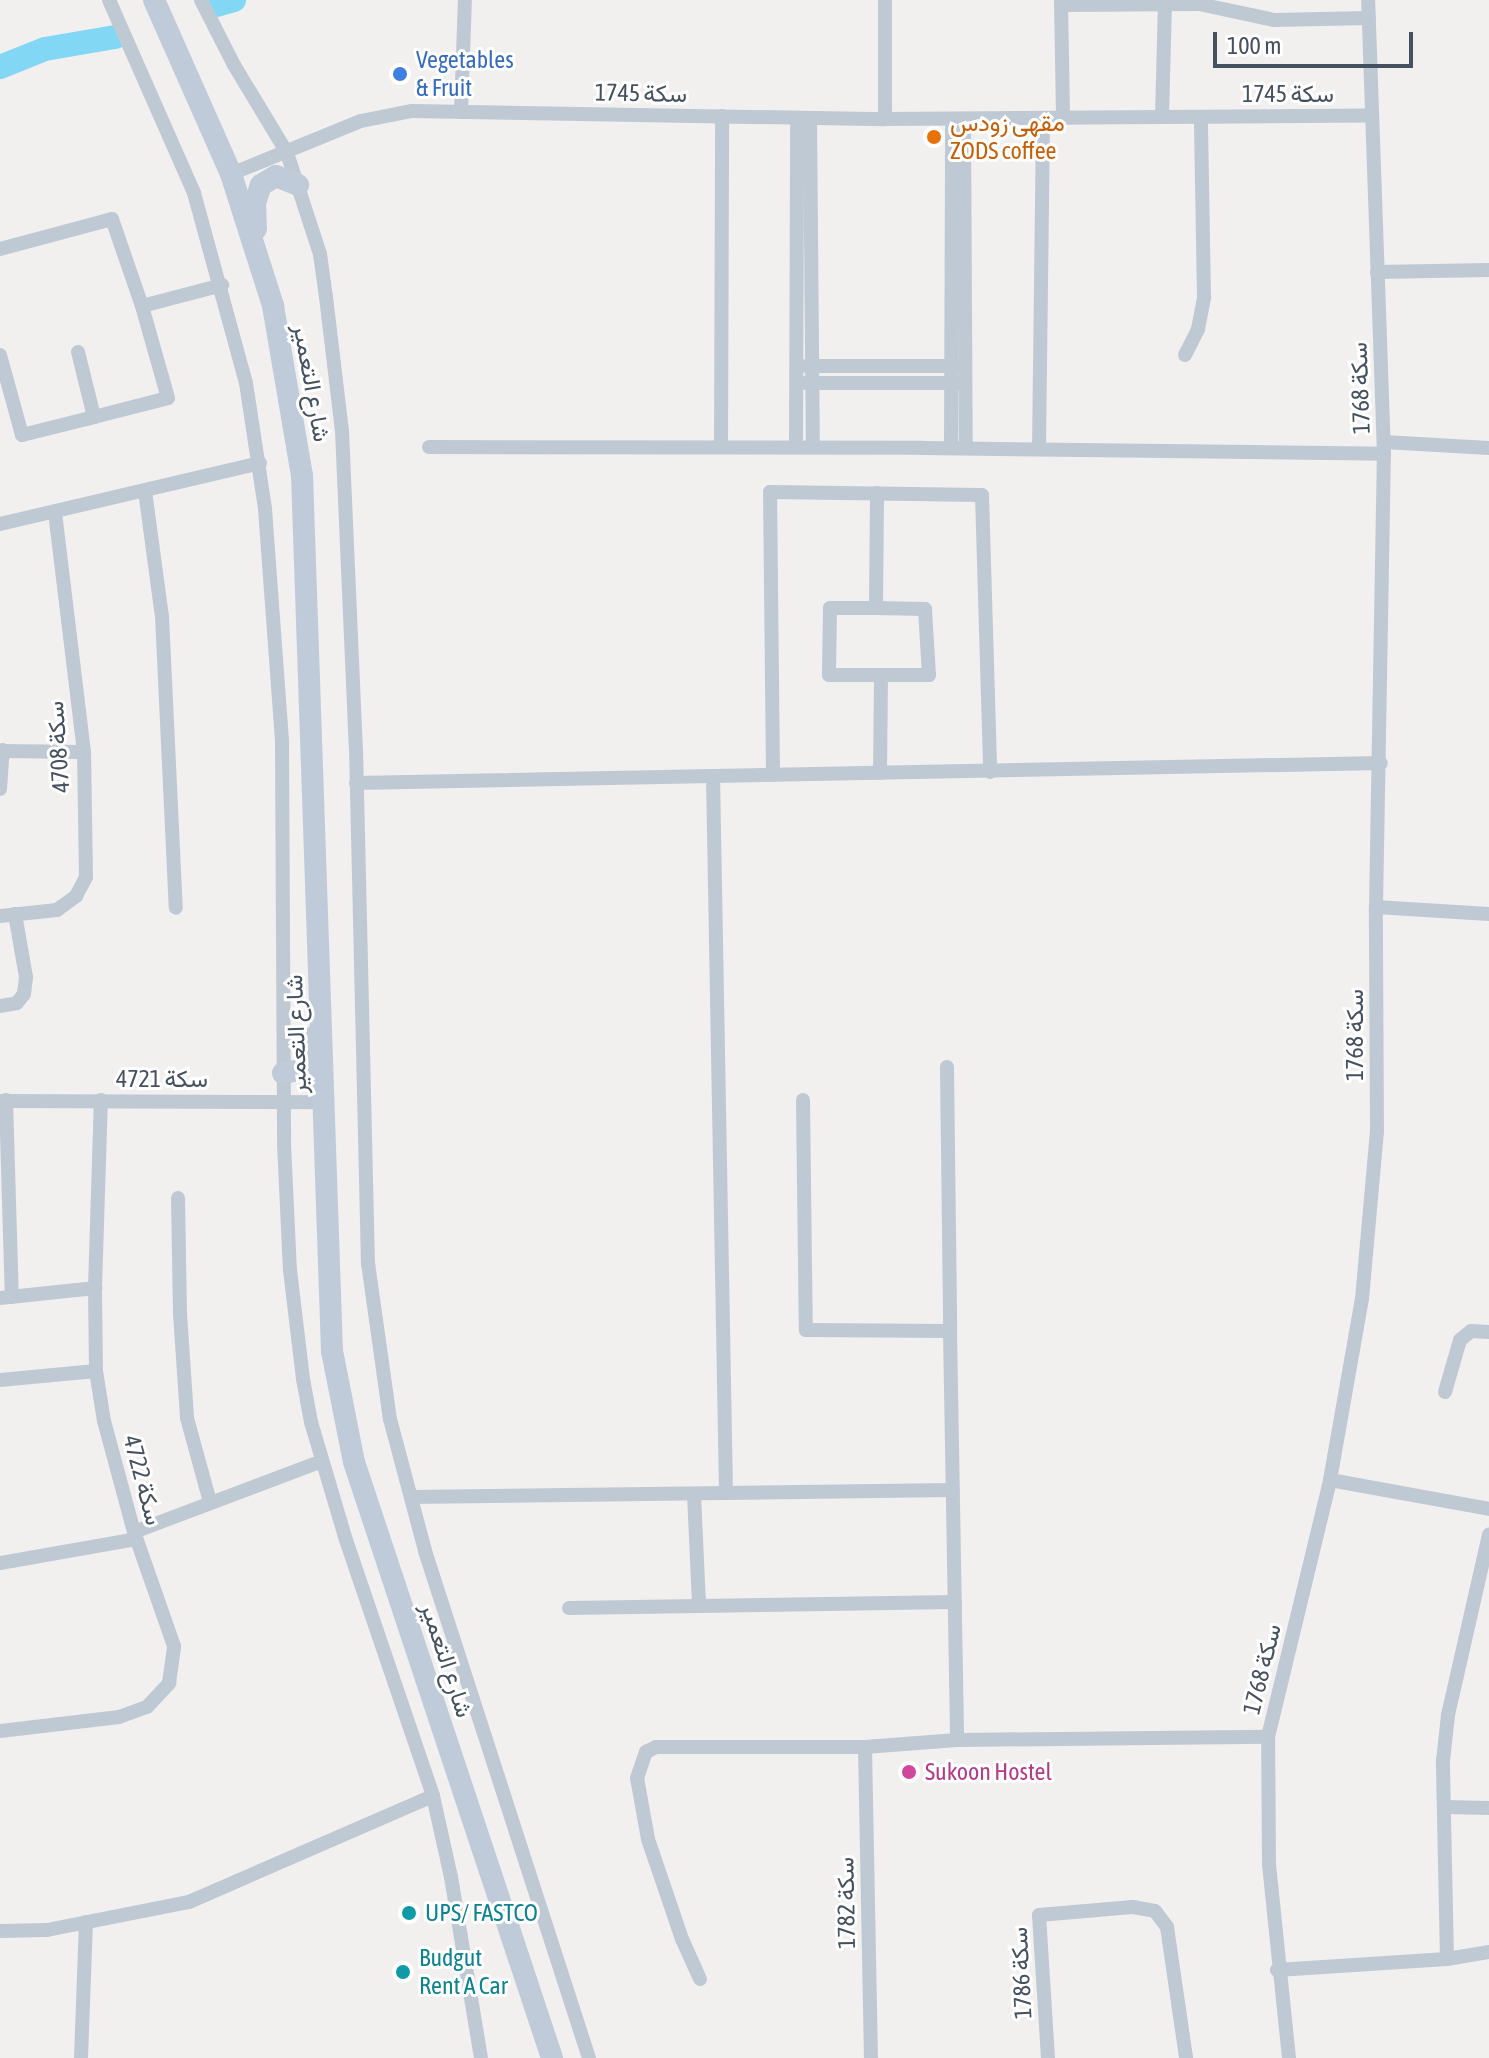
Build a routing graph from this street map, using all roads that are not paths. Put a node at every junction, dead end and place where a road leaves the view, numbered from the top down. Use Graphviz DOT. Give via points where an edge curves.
graph roads {
  1 [pos="109,0"];
  2 [pos="154,0"];
  3 [pos="201,0"];
  4 [pos="465,0"];
  5 [pos="885,0"];
  6 [pos="1368,0"];
  7 [pos="1061,2"];
  8 [pos="1165,4"];
  9 [pos="1239,7"];
  10 [pos="1369,18"];
  11 [pos="461,112"];
  12 [pos="722,116"];
  13 [pos="1370,116"];
  14 [pos="1162,117"];
  15 [pos="1201,117"];
  16 [pos="804,118"];
  17 [pos="1063,118"];
  18 [pos="885,119"];
  19 [pos="958,119"];
  20 [pos="1043,119"];
  21 [pos="287,153"];
  22 [pos="231,174"];
  23 [pos="298,185"];
  24 [pos="0,249"];
  25 [pos="256,254"];
  26 [pos="1489,270"];
  27 [pos="1377,272"];
  28 [pos="222,285"];
  29 [pos="142,306"];
  30 [pos="78,352"];
  31 [pos="0,355"];
  32 [pos="1185,355"];
  33 [pos="796,366"];
  34 [pos="813,366"];
  35 [pos="958,366"];
  36 [pos="796,383"];
  37 [pos="813,383"];
  38 [pos="958,383"];
  39 [pos="94,417"];
  40 [pos="721,446"];
  41 [pos="429,447"];
  42 [pos="796,447"];
  43 [pos="813,447"];
  44 [pos="958,448"];
  45 [pos="1384,448"];
  46 [pos="1489,448"];
  47 [pos="1039,449"];
  48 [pos="260,463"];
  49 [pos="145,491"];
  50 [pos="877,493"];
  51 [pos="55,512"];
  52 [pos="0,524"];
  53 [pos="876,608"];
  54 [pos="881,675"];
  55 [pos="1,750"];
  56 [pos="84,752"];
  57 [pos="1381,763"];
  58 [pos="990,772"];
  59 [pos="880,773"];
  60 [pos="773,775"];
  61 [pos="713,776"];
  62 [pos="356,783"];
  63 [pos="0,789"];
  64 [pos="1376,907"];
  65 [pos="176,908"];
  66 [pos="1489,914"];
  67 [pos="8,915"];
  68 [pos="0,1006"];
  69 [pos="322,1024"];
  70 [pos="947,1067"];
  71 [pos="283,1073"];
  72 [pos="3,1100"];
  73 [pos="101,1100"];
  74 [pos="803,1100"];
  75 [pos="284,1101"];
  76 [pos="325,1102"];
  77 [pos="178,1198"];
  78 [pos="4,1199"];
  79 [pos="95,1288"];
  80 [pos="6,1297"];
  81 [pos="950,1331"];
  82 [pos="1489,1332"];
  83 [pos="96,1371"];
  84 [pos="0,1380"];
  85 [pos="1445,1392"];
  86 [pos="322,1461"];
  87 [pos="1330,1480"];
  88 [pos="953,1490"];
  89 [pos="726,1493"];
  90 [pos="694,1494"];
  91 [pos="411,1497"];
  92 [pos="210,1502"];
  93 [pos="1489,1509"];
  94 [pos="135,1535"];
  95 [pos="1489,1535"];
  96 [pos="0,1563"];
  97 [pos="955,1602"];
  98 [pos="699,1605"];
  99 [pos="569,1608"];
  100 [pos="0,1731"];
  101 [pos="1268,1737"];
  102 [pos="957,1740"];
  103 [pos="865,1747"];
  104 [pos="433,1796"];
  105 [pos="1444,1807"];
  106 [pos="1489,1808"];
  107 [pos="86,1922"];
  108 [pos="0,1931"];
  109 [pos="1489,1952"];
  110 [pos="1447,1959"];
  111 [pos="1277,1970"];
  112 [pos="700,1979"];
  113 [pos="81,2058"];
  114 [pos="481,2058"];
  115 [pos="552,2058"];
  116 [pos="589,2058"];
  117 [pos="871,2058"];
  118 [pos="1048,2058"];
  119 [pos="1186,2058"];
  120 [pos="1289,2058"];
  1 -- 28 [label="street" via="194,193"];
  2 -- 22 [label="main road, شارع التعمير"];
  3 -- 21 [label="street"];
  4 -- 11 [label="street"];
  5 -- 18 [label="street"];
  6 -- 10 [label="street, سكة 1768"];
  7 -- 8 [label="street"];
  7 -- 17 [label="street"];
  8 -- 9 [label="street"];
  8 -- 14 [label="street"];
  9 -- 10 [label="street" via="1274,20"];
  10 -- 13 [label="street, سكة 1768"];
  11 -- 12 [label="street, سكة 1745"];
  11 -- 21 [label="street, سكة 1745" via="393,113 343,127"];
  12 -- 16 [label="street, سكة 1745"];
  12 -- 40 [label="street"];
  13 -- 15 [label="street, سكة 1745"];
  13 -- 27 [label="street, سكة 1768"];
  14 -- 15 [label="street, سكة 1745"];
  14 -- 17 [label="street, سكة 1745"];
  15 -- 32 [label="street" via="1204,297 1198,329"];
  16 -- 18 [label="street, سكة 1745"];
  16 -- 33 [label="street"];
  16 -- 34 [label="street"];
  17 -- 20 [label="street, سكة 1745"];
  18 -- 19 [label="street, سكة 1745"];
  19 -- 20 [label="street, سكة 1745"];
  19 -- 35 [label="street"];
  20 -- 47 [label="street"];
  21 -- 22 [label="street, سكة 1745"];
  21 -- 23 [label="street"];
  22 -- 25 [label="main road, شارع التعمير"];
  23 -- 25 [label="main road" via="276,176 261,185 255,203"];
  23 -- 62 [label="street" via="320,254 342,431"];
  24 -- 29 [label="street" via="112,219"];
  25 -- 69 [label="main road, شارع التعمير" via="273,306 302,475"];
  26 -- 27 [label="street"];
  27 -- 45 [label="street, سكة 1768"];
  28 -- 29 [label="street"];
  28 -- 48 [label="street"];
  29 -- 39 [label="street" via="168,398"];
  30 -- 39 [label="street"];
  31 -- 39 [label="street" via="22,435"];
  33 -- 34 [label="street"];
  33 -- 36 [label="street"];
  34 -- 35 [label="street"];
  34 -- 37 [label="street"];
  35 -- 38 [label="street"];
  36 -- 37 [label="street"];
  36 -- 42 [label="street"];
  37 -- 38 [label="street"];
  37 -- 43 [label="street"];
  38 -- 44 [label="street"];
  40 -- 41 [label="street"];
  40 -- 42 [label="street"];
  42 -- 43 [label="street"];
  43 -- 44 [label="street"];
  44 -- 47 [label="street"];
  45 -- 46 [label="street"];
  45 -- 47 [label="street"];
  45 -- 57 [label="street, سكة 1768"];
  48 -- 49 [label="street"];
  48 -- 71 [label="street" via="282,743"];
  49 -- 51 [label="street"];
  49 -- 65 [label="street" via="162,616"];
  50 -- 53 [label="street"];
  50 -- 58 [label="street" via="982,495"];
  50 -- 60 [label="street" via="770,492"];
  51 -- 52 [label="street"];
  51 -- 56 [label="street, سكة 4708"];
  53 -- 54 [label="street" via="925,609 929,675"];
  53 -- 54 [label="street" via="830,608 829,675"];
  54 -- 59 [label="street"];
  55 -- 56 [label="street"];
  55 -- 63 [label="street"];
  56 -- 67 [label="street, سكة 4708" via="86,877 76,896 57,910"];
  57 -- 58 [label="street"];
  57 -- 64 [label="street, سكة 1768"];
  58 -- 59 [label="street"];
  59 -- 60 [label="street"];
  60 -- 61 [label="street"];
  61 -- 62 [label="street"];
  61 -- 89 [label="street"];
  62 -- 91 [label="street" via="368,1263 390,1419"];
  64 -- 66 [label="street"];
  64 -- 87 [label="street, سكة 1768" via="1377,1132 1362,1299"];
  67 -- 68 [label="street" via="26,977 17,1003"];
  69 -- 71 [label="main road" via="306,1069"];
  69 -- 76 [label="main road, شارع التعمير"];
  70 -- 81 [label="street"];
  71 -- 75 [label="street"];
  72 -- 73 [label="street, سكة 4721"];
  72 -- 78 [label="street"];
  73 -- 75 [label="street, سكة 4721"];
  73 -- 79 [label="street, سكة 4722"];
  74 -- 81 [label="street" via="806,1330"];
  75 -- 76 [label="street, سكة 4721"];
  75 -- 86 [label="street" via="290,1270 303,1379"];
  76 -- 115 [label="main road, شارع التعمير" via="332,1351 354,1462"];
  77 -- 92 [label="street" via="187,1418"];
  78 -- 80 [label="street"];
  79 -- 80 [label="street"];
  79 -- 83 [label="street, سكة 4722"];
  81 -- 88 [label="street"];
  82 -- 85 [label="street" via="1471,1331 1460,1340"];
  83 -- 84 [label="street"];
  83 -- 94 [label="street, سكة 4722"];
  86 -- 92 [label="street"];
  86 -- 104 [label="street"];
  87 -- 93 [label="street"];
  87 -- 101 [label="street, سكة 1768"];
  88 -- 89 [label="street"];
  88 -- 97 [label="street"];
  89 -- 90 [label="street"];
  90 -- 91 [label="street"];
  90 -- 98 [label="street"];
  91 -- 116 [label="street"];
  92 -- 94 [label="street"];
  94 -- 96 [label="street"];
  94 -- 100 [label="street, سكة 4722" via="174,1646 169,1683 147,1707 119,1717"];
  95 -- 105 [label="street" via="1448,1715"];
  97 -- 98 [label="street"];
  97 -- 102 [label="street"];
  98 -- 99 [label="street"];
  101 -- 102 [label="street"];
  101 -- 111 [label="street, سكة 1768"];
  102 -- 103 [label="street"];
  103 -- 112 [label="street" via="695,1746 646,1752 637,1778 648,1839"];
  103 -- 117 [label="street, سكة 1782"];
  104 -- 107 [label="street" via="189,1902"];
  104 -- 114 [label="street"];
  105 -- 106 [label="street"];
  105 -- 110 [label="street"];
  107 -- 108 [label="street"];
  107 -- 113 [label="street"];
  109 -- 110 [label="street"];
  110 -- 111 [label="street"];
  111 -- 120 [label="street, سكة 1768"];
  118 -- 119 [label="street, سكة 1786" via="1039,1915 1133,1907 1155,1911 1167,1927"];
}
